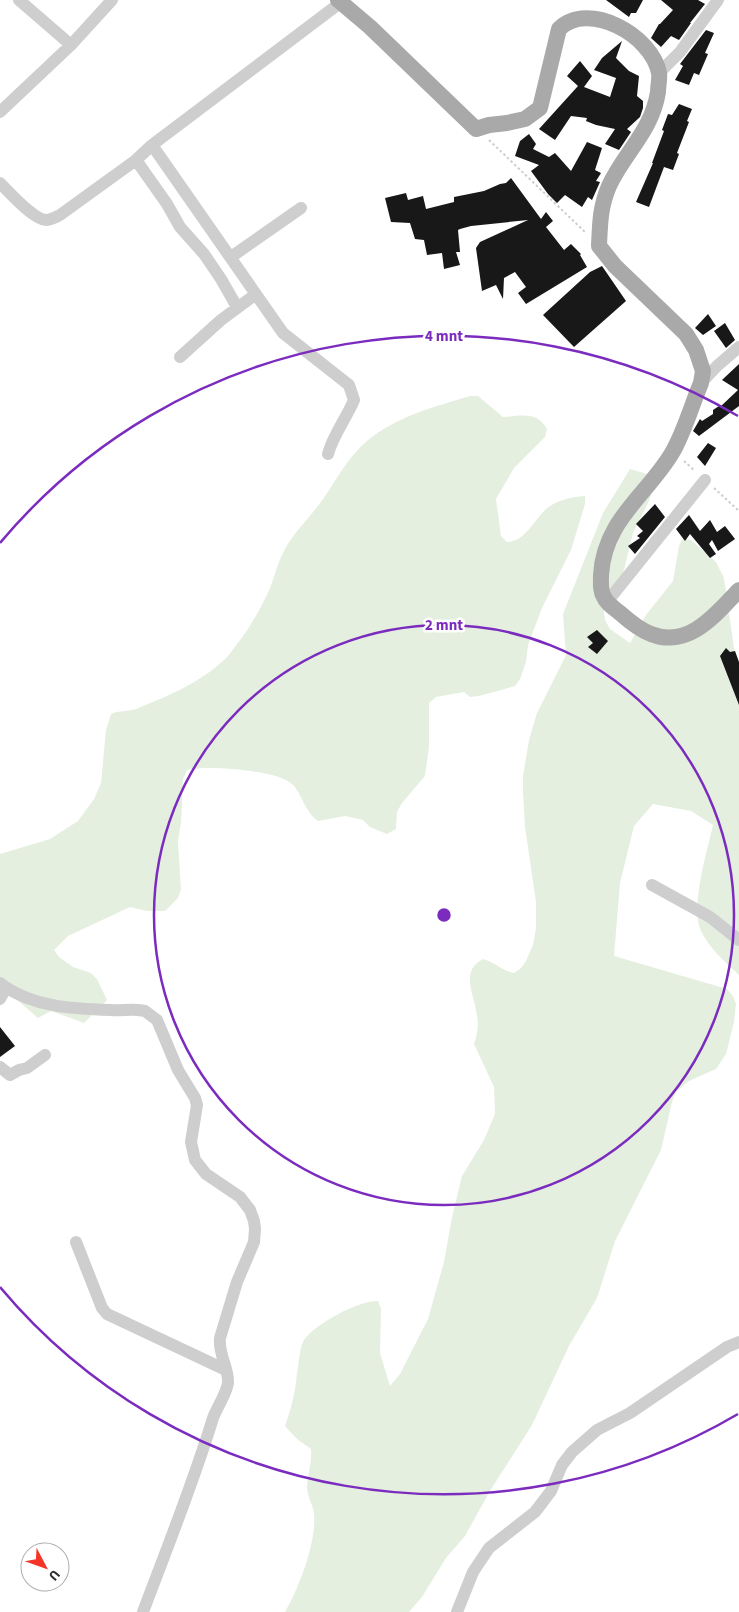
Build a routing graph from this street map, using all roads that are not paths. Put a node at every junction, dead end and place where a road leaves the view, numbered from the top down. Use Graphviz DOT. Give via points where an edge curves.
graph roads {
  1 [pos="19,0"];
  2 [pos="112,0"];
  3 [pos="718,0"];
  4 [pos="341,1"];
  5 [pos="71,45"];
  6 [pos="659,73"];
  7 [pos="0,112"];
  8 [pos="152,145"];
  9 [pos="136,160"];
  10 [pos="0,183"];
  11 [pos="301,208"];
  12 [pos="230,257"];
  13 [pos="256,294"];
  14 [pos="237,307"];
  15 [pos="739,347"];
  16 [pos="180,357"];
  17 [pos="701,383"];
  18 [pos="328,454"];
  19 [pos="705,480"];
  20 [pos="739,590"];
  21 [pos="608,602"];
  22 [pos="652,885"];
  23 [pos="739,940"];
  24 [pos="2,990"];
  25 [pos="46,1055"];
  26 [pos="0,1067"];
  27 [pos="76,1242"];
  28 [pos="739,1342"];
  29 [pos="226,1370"];
  30 [pos="143,1612"];
  31 [pos="457,1612"];
  1 -- 5 [label="street"];
  2 -- 5 [label="street"];
  3 -- 6 [label="street" via="680,52"];
  4 -- 6 [label="main road" via="476,129 525,119 540,108 559,30 572,18 584,13 614,17 632,30 649,50"];
  4 -- 8 [label="street"];
  5 -- 7 [label="street"];
  6 -- 17 [label="main road" via="657,96 645,130 606,194 600,215 599,246 629,280 686,334 703,371"];
  8 -- 9 [label="street"];
  8 -- 12 [label="street"];
  9 -- 10 [label="street" via="73,207 48,220 39,218"];
  9 -- 14 [label="street" via="180,227 222,279"];
  11 -- 12 [label="street"];
  12 -- 13 [label="street"];
  13 -- 14 [label="street"];
  13 -- 18 [label="street" via="283,333 349,385 354,400"];
  14 -- 16 [label="street"];
  15 -- 17 [label="street"];
  17 -- 21 [label="main road" via="673,451 616,526 602,567 603,595"];
  19 -- 21 [label="street"];
  20 -- 21 [label="main road" via="712,618 689,633 674,638 649,633"];
  22 -- 23 [label="street" via="710,918"];
  24 -- 29 [label="street" via="33,1001 85,1010 145,1011 157,1020 197,1105 191,1142 195,1160 206,1174 240,1198 250,1210 256,1228 254,1242 222,1328 219,1345"];
  25 -- 26 [label="street" via="10,1075"];
  27 -- 29 [label="street" via="107,1314"];
  28 -- 31 [label="street" via="630,1413 597,1430 572,1452 562,1465 551,1491 535,1512 489,1548 473,1572"];
  29 -- 30 [label="street" via="227,1386"];
}
